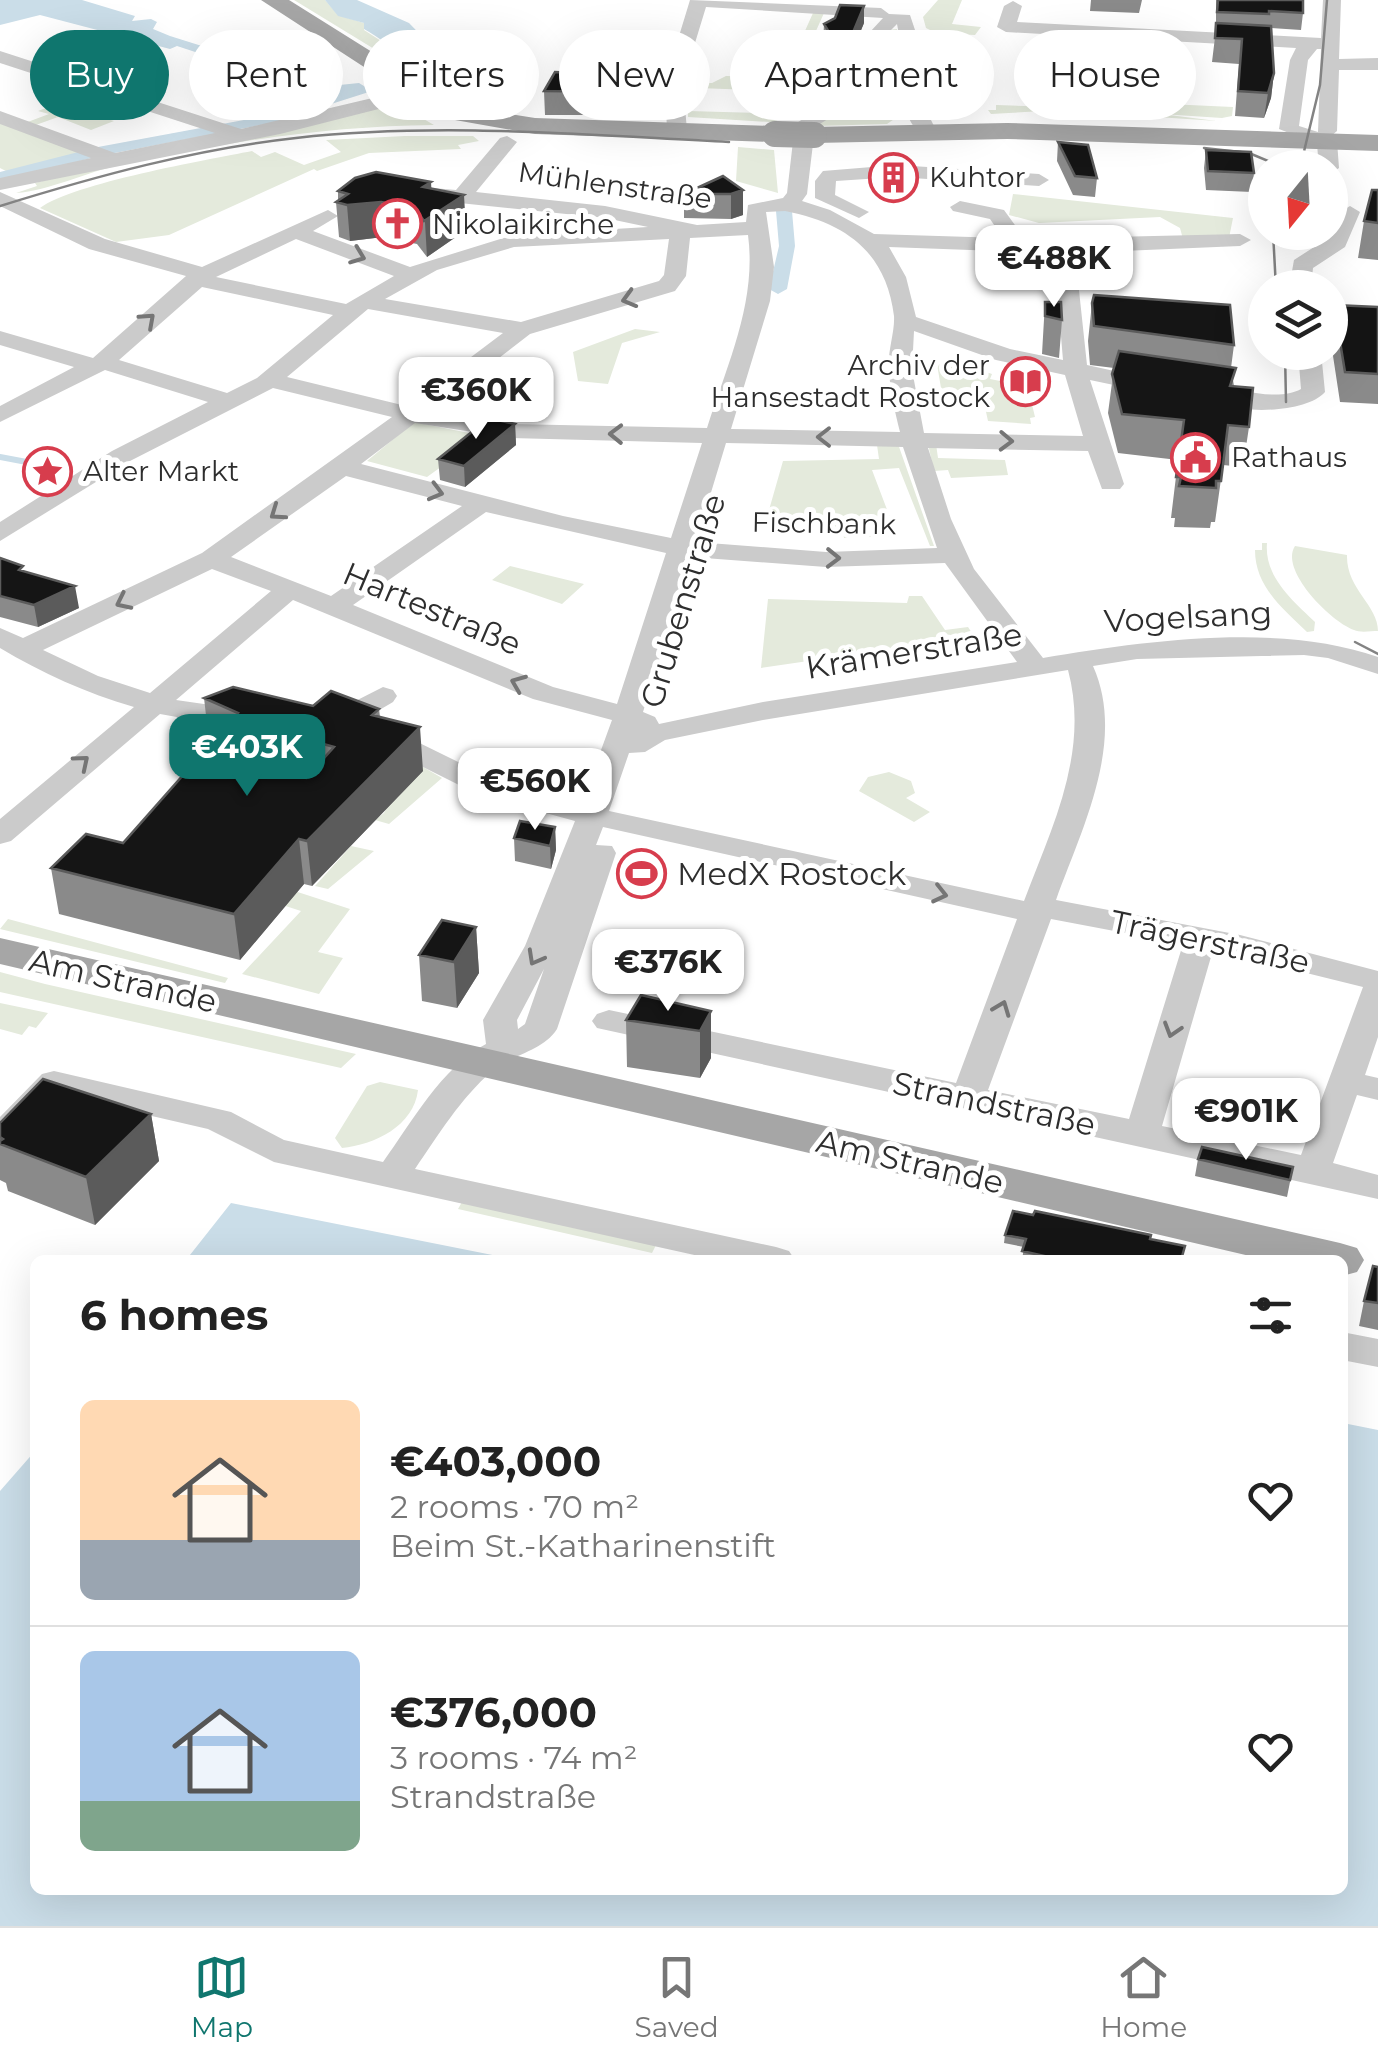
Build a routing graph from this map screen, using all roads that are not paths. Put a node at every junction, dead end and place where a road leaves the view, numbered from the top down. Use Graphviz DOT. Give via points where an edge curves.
graph roads {
  1 [pos="274,0"];
  2 [pos="1315,0"];
  3 [pos="1332,0"];
  4 [pos="699,1"];
  5 [pos="1013,6"];
  6 [pos="901,14"];
  7 [pos="1317,45"];
  8 [pos="363,56"];
  9 [pos="0,57"];
  10 [pos="1378,64"];
  11 [pos="1332,66"];
  12 [pos="363,103"];
  13 [pos="0,117"];
  14 [pos="484,120"];
  15 [pos="1289,128"];
  16 [pos="232,130"];
  17 [pos="677,131"];
  18 [pos="931,132"];
  19 [pos="1370,136"];
  20 [pos="507,142"];
  21 [pos="1328,146"];
  22 [pos="101,155"];
  23 [pos="1039,180"];
  24 [pos="884,188"];
  25 [pos="0,191"];
  26 [pos="395,194"];
  27 [pos="737,194"];
  28 [pos="463,195"];
  29 [pos="790,203"];
  30 [pos="763,204"];
  31 [pos="960,207"];
  32 [pos="1351,210"];
  33 [pos="328,216"];
  34 [pos="631,225"];
  35 [pos="759,228"];
  36 [pos="861,228"];
  37 [pos="486,231"];
  38 [pos="297,232"];
  39 [pos="688,232"];
  40 [pos="1240,240"];
  41 [pos="1018,246"];
  42 [pos="1064,247"];
  43 [pos="1302,270"];
  44 [pos="409,274"];
  45 [pos="200,276"];
  46 [pos="357,307"];
  47 [pos="906,320"];
  48 [pos="522,329"];
  49 [pos="0,338"];
  50 [pos="99,364"];
  51 [pos="1311,370"];
  52 [pos="1076,372"];
  53 [pos="270,380"];
  54 [pos="232,402"];
  55 [pos="0,415"];
  56 [pos="411,415"];
  57 [pos="1094,433"];
  58 [pos="725,437"];
  59 [pos="914,438"];
  60 [pos="342,467"];
  61 [pos="1111,484"];
  62 [pos="481,504"];
  63 [pos="0,533"];
  64 [pos="690,549"];
  65 [pos="955,554"];
  66 [pos="211,560"];
  67 [pos="291,588"];
  68 [pos="334,606"];
  69 [pos="10,643"];
  70 [pos="1378,644"];
  71 [pos="1304,647"];
  72 [pos="1076,660"];
  73 [pos="1378,666"];
  74 [pos="1036,667"];
  75 [pos="383,696"];
  76 [pos="152,703"];
  77 [pos="276,719"];
  78 [pos="640,731"];
  79 [pos="609,821"];
  80 [pos="4,825"];
  81 [pos="1039,910"];
  82 [pos="1200,937"];
  83 [pos="0,952"];
  84 [pos="1378,981"];
  85 [pos="1378,990"];
  86 [pos="609,1021"];
  87 [pos="492,1055"];
  88 [pos="1344,1081"];
  89 [pos="1378,1089"];
  90 [pos="967,1098"];
  91 [pos="1142,1134"];
  92 [pos="0,1138"];
  93 [pos="1313,1170"];
  94 [pos="391,1176"];
  95 [pos="1378,1187"];
  96 [pos="753,1255"];
  97 [pos="1320,1255"];
  98 [pos="1348,1262"];
  99 [pos="1378,1269"];
  100 [pos="1348,1347"];
  101 [pos="1378,1354"];
  1 -- 8 [label="main road"];
  2 -- 7 [label="street"];
  3 -- 7 [label="street"];
  4 -- 6 [label="street"];
  4 -- 17 [label="street" via="674,82"];
  5 -- 7 [label="street" via="1006,27"];
  6 -- 18 [label="street" via="910,31 906,85 913,109"];
  6 -- 29 [label="street" via="879,32 850,97 805,124 798,189"];
  7 -- 11 [label="street"];
  7 -- 15 [label="street"];
  9 -- 16 [label="street"];
  10 -- 11 [label="street"];
  11 -- 21 [label="street"];
  12 -- 16 [label="street"];
  13 -- 22 [label="street"];
  14 -- 17 [label="main road"];
  15 -- 18 [label="main road" via="1040,121 960,124"];
  15 -- 21 [label="main road"];
  16 -- 22 [label="street"];
  17 -- 18 [label="main road, bridge"];
  18 -- 21 [label="main road"];
  19 -- 21 [label="main road"];
  20 -- 28 [label="street"];
  22 -- 25 [label="street"];
  23 -- 36 [label="street" via="896,171 827,177 825,198"];
  24 -- 36 [label="street"];
  25 -- 45 [label="street" via="97,244"];
  26 -- 28 [label="street, Mühlenstraße"];
  27 -- 30 [label="street"];
  28 -- 34 [label="street, Mühlenstraße"];
  28 -- 37 [label="street"];
  29 -- 30 [label="street"];
  29 -- 36 [label="street"];
  30 -- 35 [label="street, Grubenstraße" via="755,209"];
  31 -- 41 [label="street" via="997,214"];
  32 -- 43 [label="street" via="1337,242"];
  33 -- 38 [label="street"];
  34 -- 37 [label="street"];
  34 -- 39 [label="street, Mühlenstraße"];
  35 -- 39 [label="street, Mühlenstraße"];
  35 -- 58 [label="street, Grubenstraße" via="762,288 773,309"];
  36 -- 41 [label="street"];
  36 -- 47 [label="street" via="888,260"];
  37 -- 44 [label="street"];
  38 -- 44 [label="street, one-way"];
  38 -- 45 [label="street"];
  39 -- 48 [label="street, one-way" via="668,286"];
  40 -- 42 [label="street"];
  41 -- 42 [label="street"];
  42 -- 52 [label="street"];
  44 -- 46 [label="street"];
  45 -- 46 [label="street"];
  50 -- 45 [label="street, one-way"];
  46 -- 48 [label="street"];
  46 -- 53 [label="street"];
  47 -- 52 [label="street" via="986,350"];
  47 -- 59 [label="street" via="896,360"];
  48 -- 56 [label="street"];
  49 -- 50 [label="street"];
  50 -- 54 [label="street"];
  50 -- 55 [label="street"];
  51 -- 52 [label="street" via="1314,392 1286,402"];
  52 -- 57 [label="street"];
  53 -- 54 [label="street"];
  53 -- 56 [label="street"];
  54 -- 63 [label="street" via="121,456"];
  58 -- 56 [label="street, one-way" via="529,432"];
  56 -- 60 [label="street"];
  59 -- 57 [label="street, one-way"];
  57 -- 61 [label="street"];
  59 -- 58 [label="street, one-way"];
  58 -- 64 [label="street, Grubenstraße"];
  59 -- 65 [label="street"];
  60 -- 62 [label="street, Fischbank, one-way"];
  60 -- 66 [label="street, one-way"];
  62 -- 64 [label="street, Fischbank"];
  62 -- 68 [label="street"];
  64 -- 65 [label="street, Fischbank, one-way" via="866,559"];
  64 -- 78 [label="street, Grubenstraße"];
  65 -- 74 [label="street"];
  66 -- 67 [label="street, Hartestraße"];
  66 -- 69 [label="street, one-way"];
  67 -- 68 [label="street, Hartestraße"];
  67 -- 76 [label="street"];
  78 -- 68 [label="street, Hartestraße, one-way"];
  69 -- 76 [label="street" via="73,678"];
  70 -- 71 [label="street"];
  71 -- 72 [label="street, Vogelsang" via="1168,649"];
  71 -- 73 [label="street"];
  72 -- 74 [label="street, Krämerstraße"];
  72 -- 81 [label="street" via="1085,671 1088,762"];
  74 -- 78 [label="street, Krämerstraße"];
  75 -- 79 [label="street, Trägerstraße" via="326,722 394,740 490,789"];
  76 -- 77 [label="street"];
  80 -- 76 [label="street, one-way"];
  78 -- 79 [label="street, Grubenstraße"];
  79 -- 81 [label="street, Trägerstraße, one-way"];
  79 -- 87 [label="street, Grubenstraße" via="547,1014 528,1040"];
  81 -- 82 [label="street, Trägerstraße"];
  90 -- 81 [label="street, one-way"];
  82 -- 84 [label="street, Trägerstraße"];
  82 -- 91 [label="street, one-way"];
  83 -- 87 [label="main road, Am Strande"];
  85 -- 88 [label="street"];
  86 -- 90 [label="street, Strandstraße"];
  87 -- 94 [label="street" via="441,1106"];
  87 -- 97 [label="main road, Am Strande"];
  88 -- 89 [label="street"];
  88 -- 93 [label="street"];
  90 -- 91 [label="street, Strandstraße"];
  91 -- 93 [label="street, Strandstraße"];
  92 -- 94 [label="street" via="54,1082 219,1120 274,1150"];
  93 -- 95 [label="street, Strandstraße"];
  94 -- 96 [label="street"];
  98 -- 99 [label="main road, Am Strande"];
  100 -- 101 [label="street"];
}
